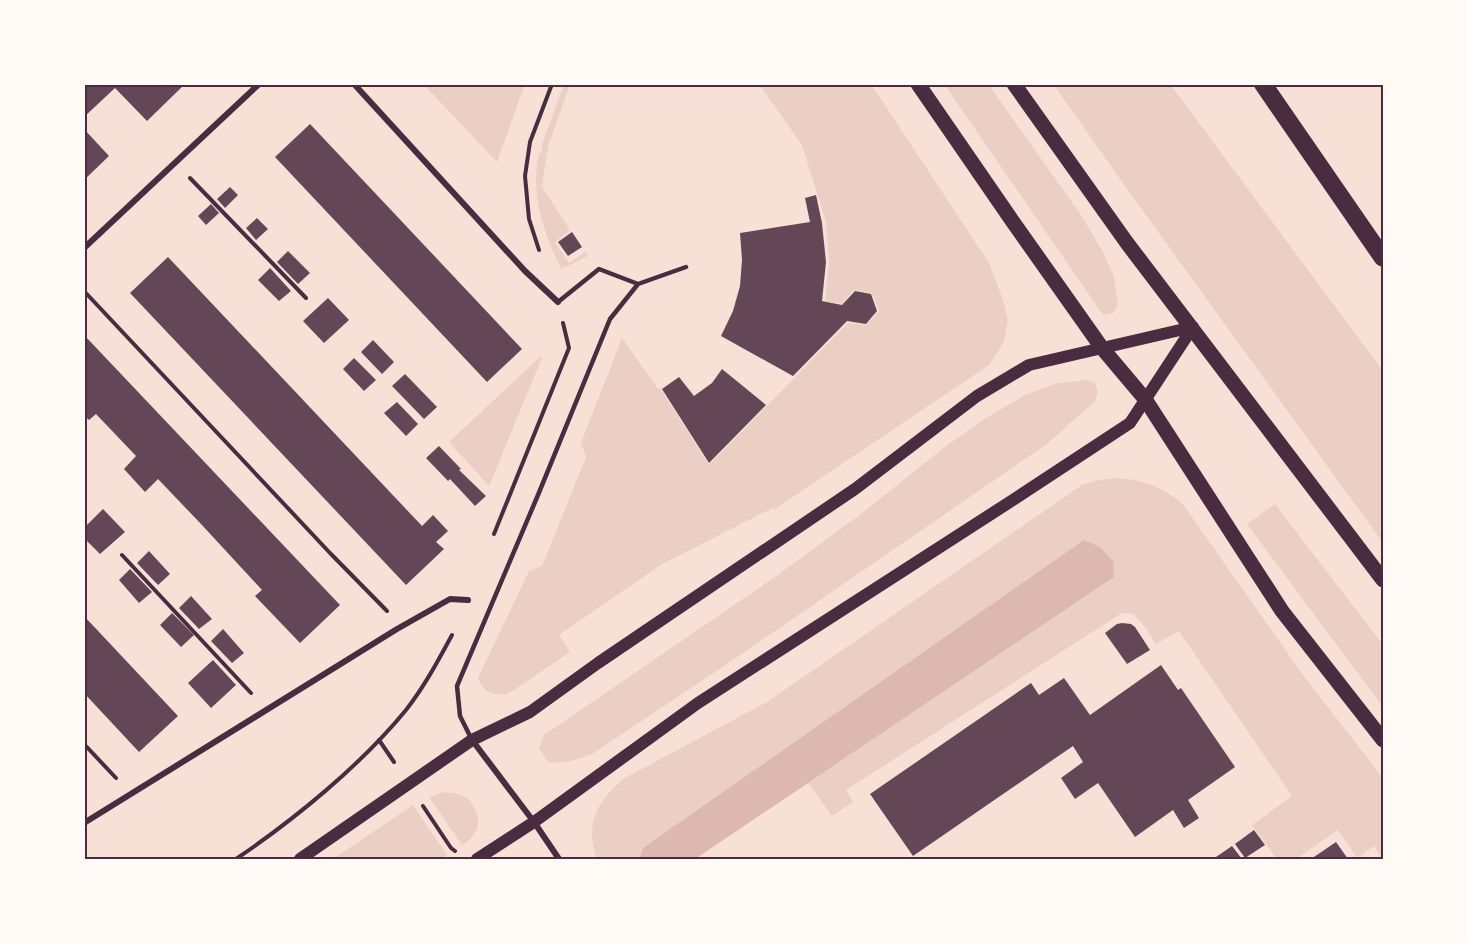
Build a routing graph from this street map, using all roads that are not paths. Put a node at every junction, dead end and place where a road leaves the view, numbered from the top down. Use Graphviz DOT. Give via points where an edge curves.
graph roads {
  1 [pos="259,84"];
  2 [pos="354,84"];
  3 [pos="918,84"];
  4 [pos="1014,84"];
  5 [pos="1263,84"];
  6 [pos="84,248"];
  7 [pos="1383,258"];
  8 [pos="686,267"];
  9 [pos="638,284"];
  10 [pos="558,302"];
  11 [pos="1192,327"];
  12 [pos="1102,348"];
  13 [pos="1145,399"];
  14 [pos="1383,580"];
  15 [pos="468,600"];
  16 [pos="472,740"];
  17 [pos="1383,740"];
  18 [pos="534,822"];
  19 [pos="84,824"];
  20 [pos="300,859"];
  21 [pos="477,859"];
  22 [pos="559,859"];
  1 -- 6 [label="street"];
  2 -- 10 [label="street"];
  3 -- 12 [label="main road"];
  4 -- 11 [label="main road"];
  5 -- 7 [label="highway"];
  8 -- 9 [label="lane"];
  9 -- 10 [label="lane" via="599,269"];
  9 -- 16 [label="lane" via="610,319 457,686 460,716"];
  11 -- 12 [label="main road"];
  11 -- 13 [label="main road"];
  11 -- 14 [label="main road"];
  12 -- 13 [label="main road"];
  12 -- 16 [label="main road" via="1029,365 977,396 855,489 530,712"];
  13 -- 17 [label="main road" via="1282,611"];
  13 -- 18 [label="main road" via="1130,423 698,703"];
  15 -- 19 [label="street" via="450,599 402,626"];
  16 -- 18 [label="street"];
  16 -- 20 [label="main road"];
  18 -- 21 [label="main road"];
  18 -- 22 [label="street"];
}
